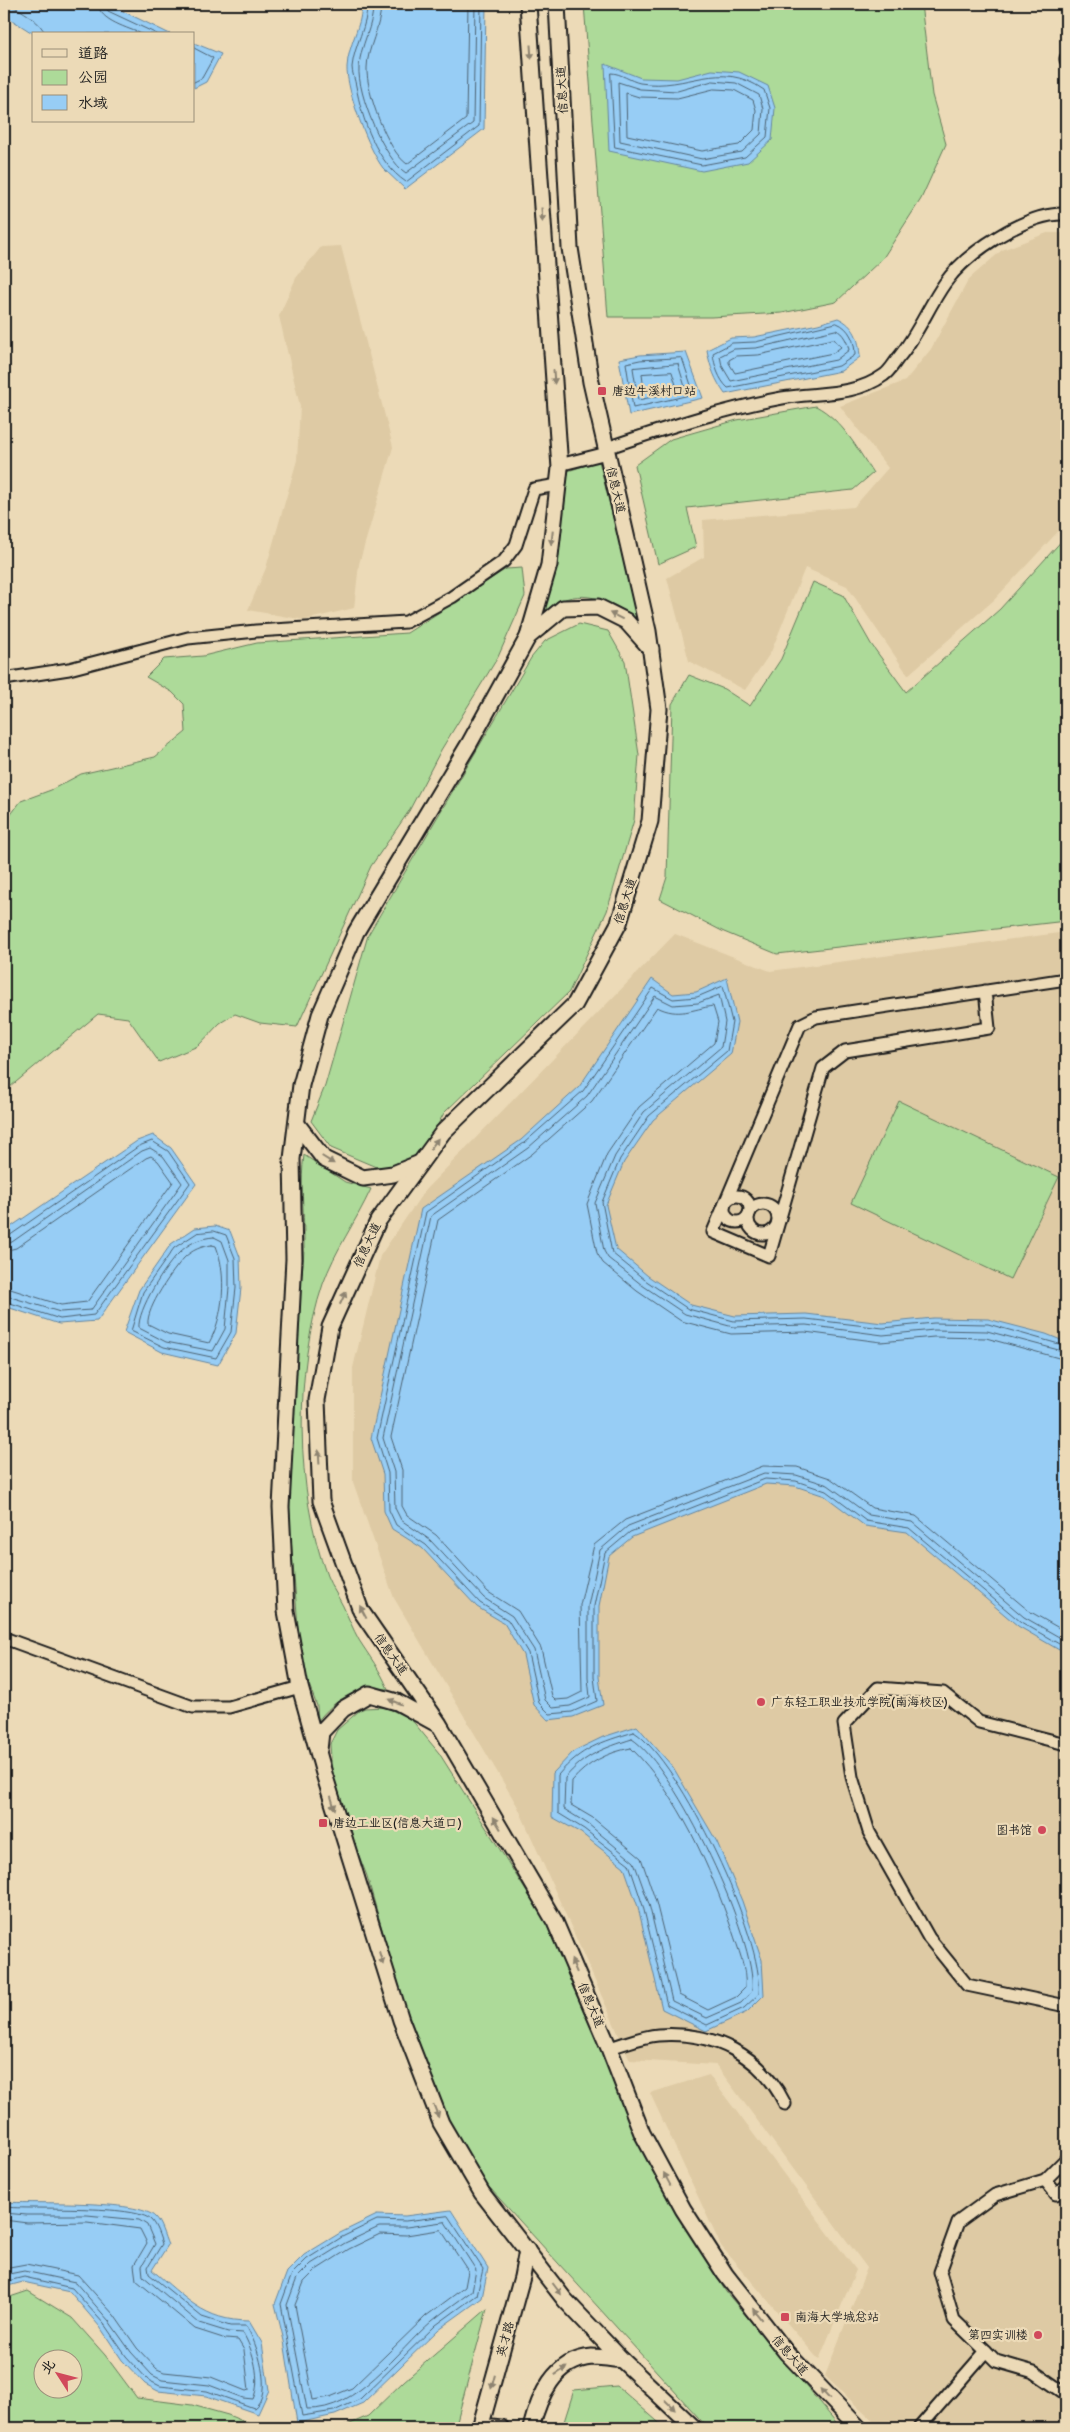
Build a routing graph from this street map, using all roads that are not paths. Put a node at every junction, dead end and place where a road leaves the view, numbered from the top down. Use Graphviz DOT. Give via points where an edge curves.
graph roads {
  1 [pos="528,4"];
  2 [pos="557,4"];
  3 [pos="1066,214"];
  4 [pos="607,451"];
  5 [pos="559,465"];
  6 [pos="558,485"];
  7 [pos="528,637"];
  8 [pos="651,649"];
  9 [pos="4,679"];
  10 [pos="1066,979"];
  11 [pos="985,992"];
  12 [pos="297,1124"];
  13 [pos="420,1163"];
  14 [pos="725,1204"];
  15 [pos="749,1214"];
  16 [pos="777,1226"];
  17 [pos="4,1638"];
  18 [pos="300,1687"];
  19 [pos="438,1724"];
  20 [pos="1066,1744"];
  21 [pos="319,1756"];
  22 [pos="1066,2006"];
  23 [pos="609,2048"];
  24 [pos="785,2104"];
  25 [pos="1066,2159"];
  26 [pos="1045,2180"];
  27 [pos="1066,2184"];
  28 [pos="527,2250"];
  29 [pos="986,2352"];
  30 [pos="622,2360"];
  31 [pos="1066,2394"];
  32 [pos="480,2428"];
  33 [pos="489,2428"];
  34 [pos="501,2428"];
  35 [pos="531,2428"];
  36 [pos="694,2428"];
  37 [pos="859,2428"];
  38 [pos="920,2428"];
  1 -- 5 [label="main road, one-way"];
  2 -- 4 [label="main road, 信息大道" via="570,248 591,382"];
  3 -- 4 [label="street" via="1055,214 1012,228 961,264 944,283 914,338 897,360 885,374 864,386 825,395 783,398 689,421"];
  4 -- 5 [label="street"];
  4 -- 8 [label="main road, 信息大道"];
  5 -- 6 [label="main road"];
  6 -- 7 [label="main road, one-way" via="548,566"];
  6 -- 9 [label="street" via="534,488 516,545 504,561 452,597 406,622 188,638 69,668"];
  8 -- 7 [label="main road, one-way" via="626,621 598,607 563,608"];
  7 -- 12 [label="main road" via="469,744 356,932 320,1015 302,1085"];
  13 -- 8 [label="main road, 信息大道, one-way" via="443,1132 575,1004 620,924 650,822 659,709"];
  10 -- 11 [label="street"];
  11 -- 14 [label="street" via="816,1017 800,1025"];
  11 -- 16 [label="street" via="989,1028 845,1051 823,1068"];
  12 -- 13 [label="main road, one-way" via="324,1159 363,1178 393,1174"];
  12 -- 18 [label="main road" via="292,1159 294,1259 281,1507 286,1611"];
  19 -- 13 [label="main road, 信息大道, one-way" via="361,1612 321,1501 317,1400 330,1327 378,1220"];
  14 -- 15 [label="street" via="724,1213 734,1222 743,1221"];
  14 -- 15 [label="street" via="730,1197 742,1196 748,1202"];
  14 -- 16 [label="street" via="713,1232 769,1256"];
  15 -- 16 [label="street" via="749,1224 755,1232 770,1233"];
  15 -- 16 [label="street" via="755,1207 769,1206 776,1212"];
  17 -- 18 [label="street" via="193,1708 229,1707"];
  18 -- 21 [label="main road"];
  19 -- 21 [label="main road, one-way" via="397,1702 369,1694 343,1709 321,1732"];
  23 -- 19 [label="main road, 信息大道, one-way" via="555,1922"];
  20 -- 22 [label="street" via="979,1722 943,1692 878,1688 844,1724 852,1778 869,1832 929,1938 967,1985"];
  21 -- 28 [label="main road, one-way" via="401,2020 441,2123 482,2193"];
  23 -- 24 [label="street" via="657,2035 706,2036 738,2050 776,2084"];
  37 -- 23 [label="main road, 信息大道, one-way" via="786,2352 726,2274 683,2209 642,2133"];
  25 -- 26 [label="street"];
  26 -- 27 [label="street" via="1056,2194"];
  26 -- 29 [label="street" via="995,2195 958,2222 940,2272 954,2320"];
  28 -- 30 [label="main road, one-way" via="565,2300"];
  28 -- 32 [label="main road, 英才路, one-way"];
  29 -- 31 [label="street" via="996,2360 1034,2372"];
  29 -- 38 [label="street"];
  35 -- 30 [label="main road, one-way" via="537,2406 554,2375 591,2357"];
  30 -- 36 [label="main road, one-way"];
  33 -- 34 [label="main road"];
}
